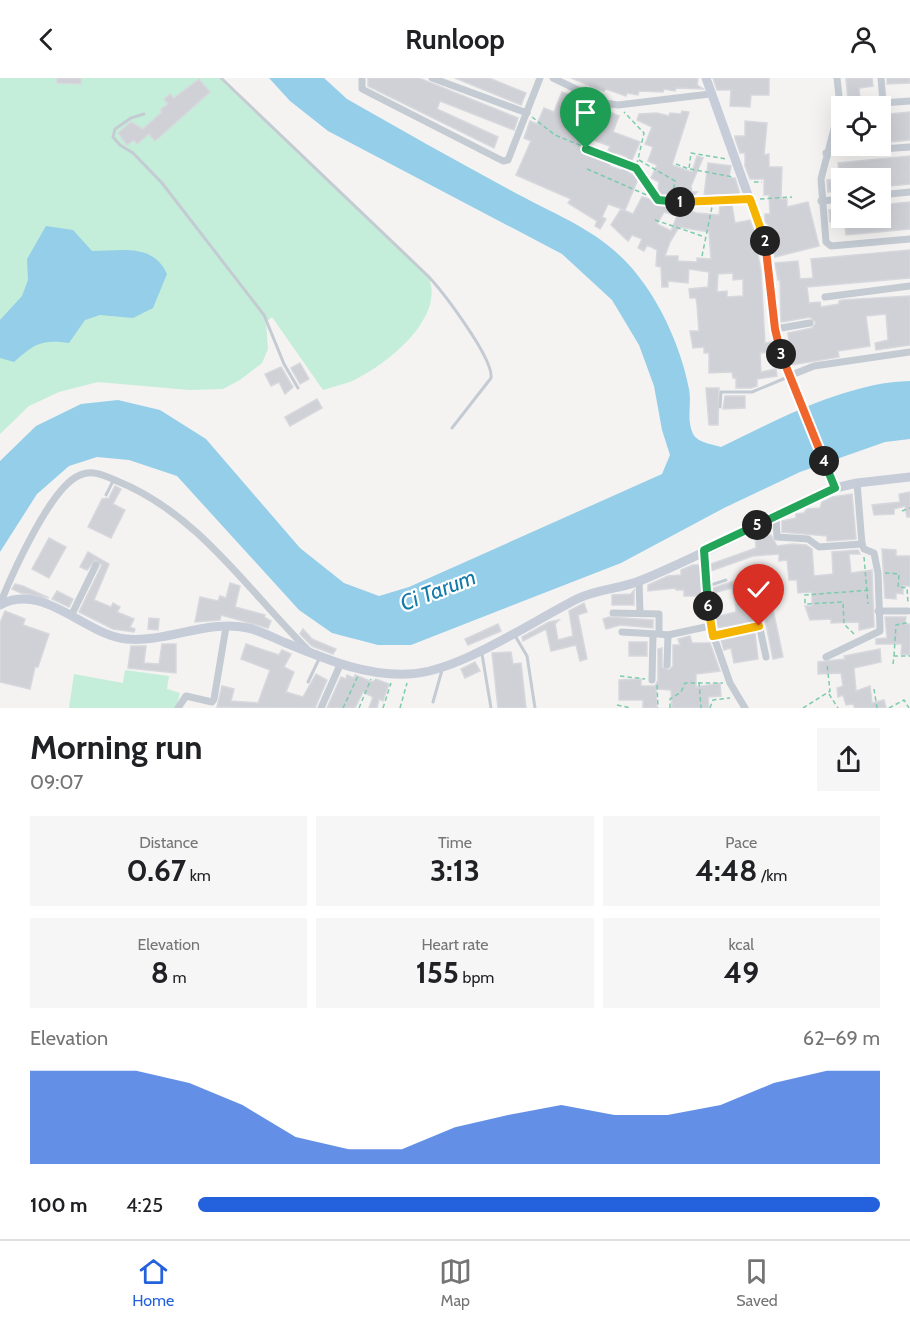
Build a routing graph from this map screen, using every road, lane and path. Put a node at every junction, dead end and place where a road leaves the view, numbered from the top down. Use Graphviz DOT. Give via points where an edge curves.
graph roads {
  1 [pos="221,78"];
  2 [pos="362,78"];
  3 [pos="432,78"];
  4 [pos="541,78"];
  5 [pos="706,78"];
  6 [pos="837,78"];
  7 [pos="881,78"];
  8 [pos="553,79"];
  9 [pos="710,94"];
  10 [pos="839,96"];
  11 [pos="882,96"];
  12 [pos="910,101"];
  13 [pos="891,102"];
  14 [pos="618,105"];
  15 [pos="527,113"];
  16 [pos="144,114"];
  17 [pos="831,136"];
  18 [pos="910,147"];
  19 [pos="826,153"];
  20 [pos="638,159"];
  21 [pos="737,161"];
  22 [pos="676,164"];
  23 [pos="636,168"];
  24 [pos="587,169"];
  25 [pos="689,169"];
  26 [pos="742,178"];
  27 [pos="910,192"];
  28 [pos="891,194"];
  29 [pos="792,197"];
  30 [pos="750,199"];
  31 [pos="658,200"];
  32 [pos="713,200"];
  33 [pos="831,200"];
  34 [pos="821,201"];
  35 [pos="671,203"];
  36 [pos="655,220"];
  37 [pos="706,237"];
  38 [pos="910,239"];
  39 [pos="702,256"];
  40 [pos="910,286"];
  41 [pos="825,297"];
  42 [pos="810,323"];
  43 [pos="775,329"];
  44 [pos="910,352"];
  45 [pos="789,376"];
  46 [pos="298,388"];
  47 [pos="720,408"];
  48 [pos="452,428"];
  49 [pos="910,477"];
  50 [pos="114,479"];
  51 [pos="857,483"];
  52 [pos="835,488"];
  53 [pos="106,495"];
  54 [pos="910,508"];
  55 [pos="902,511"];
  56 [pos="776,516"];
  57 [pos="863,547"];
  58 [pos="704,550"];
  59 [pos="96,565"];
  60 [pos="878,573"];
  61 [pos="726,580"];
  62 [pos="639,581"];
  63 [pos="708,586"];
  64 [pos="754,590"];
  65 [pos="867,590"];
  66 [pos="878,590"];
  67 [pos="0,604"];
  68 [pos="868,604"];
  69 [pos="878,611"];
  70 [pos="908,611"];
  71 [pos="613,613"];
  72 [pos="640,613"];
  73 [pos="72,616"];
  74 [pos="710,626"];
  75 [pos="759,626"];
  76 [pos="226,627"];
  77 [pos="622,632"];
  78 [pos="513,633"];
  79 [pos="656,634"];
  80 [pos="668,635"];
  81 [pos="713,636"];
  82 [pos="858,639"];
  83 [pos="481,649"];
  84 [pos="316,656"];
  85 [pos="894,656"];
  86 [pos="910,656"];
  87 [pos="766,657"];
  88 [pos="826,657"];
  89 [pos="340,664"];
  90 [pos="893,664"];
  91 [pos="667,665"];
  92 [pos="442,669"];
  93 [pos="361,670"];
  94 [pos="374,672"];
  95 [pos="395,674"];
  96 [pos="409,674"];
  97 [pos="652,680"];
  98 [pos="699,681"];
  99 [pos="308,682"];
  100 [pos="730,683"];
  101 [pos="874,689"];
  102 [pos="829,694"];
  103 [pos="738,697"];
  104 [pos="433,702"];
  105 [pos="617,705"];
  106 [pos="893,707"];
  107 [pos="178,708"];
  108 [pos="321,708"];
  109 [pos="343,708"];
  110 [pos="359,708"];
  111 [pos="383,708"];
  112 [pos="400,708"];
  113 [pos="490,708"];
  114 [pos="535,708"];
  115 [pos="631,708"];
  116 [pos="670,708"];
  117 [pos="701,708"];
  118 [pos="710,708"];
  119 [pos="745,708"];
  120 [pos="803,708"];
  121 [pos="838,708"];
  122 [pos="877,708"];
  123 [pos="889,708"];
  124 [pos="909,708"];
  1 -- 48 [label="lane" via="439,287 490,363 491,378"];
  2 -- 15 [label="street" via="362,89 503,161 508,160"];
  3 -- 15 [label="street"];
  4 -- 8 [label="street"];
  4 -- 15 [label="street"];
  5 -- 9 [label="street"];
  6 -- 10 [label="street"];
  7 -- 11 [label="street"];
  8 -- 14 [label="street"];
  9 -- 14 [label="street"];
  9 -- 21 [label="street"];
  12 -- 13 [label="street"];
  14 -- 20 [label="path" via="644,133"];
  15 -- 23 [label="path" via="555,135"];
  16 -- 46 [label="lane" via="115,129 113,137 162,183 264,315"];
  17 -- 19 [label="street"];
  18 -- 19 [label="street"];
  19 -- 34 [label="street"];
  20 -- 23 [label="path"];
  20 -- 35 [label="path" via="675,181"];
  21 -- 25 [label="path" via="691,153"];
  21 -- 26 [label="street"];
  22 -- 25 [label="path"];
  23 -- 31 [label="path"];
  24 -- 31 [label="path"];
  25 -- 26 [label="path"];
  26 -- 30 [label="street"];
  27 -- 28 [label="street"];
  29 -- 30 [label="path"];
  30 -- 32 [label="street"];
  30 -- 43 [label="street" via="767,248"];
  31 -- 35 [label="path"];
  32 -- 35 [label="path"];
  32 -- 37 [label="path"];
  33 -- 34 [label="street"];
  34 -- 38 [label="street" via="826,242 831,246"];
  36 -- 37 [label="path"];
  37 -- 39 [label="path"];
  40 -- 41 [label="street"];
  42 -- 43 [label="street"];
  43 -- 45 [label="street"];
  44 -- 45 [label="street" via="814,366"];
  45 -- 47 [label="lane" via="752,392 721,392"];
  45 -- 52 [label="street"];
  49 -- 51 [label="street"];
  50 -- 53 [label="lane"];
  50 -- 67 [label="street" via="88,473 66,485 21,555"];
  50 -- 84 [label="street" via="163,504 190,526"];
  51 -- 52 [label="street"];
  51 -- 57 [label="street"];
  52 -- 56 [label="street"];
  54 -- 55 [label="path"];
  56 -- 57 [label="street" via="777,537 808,539 819,547"];
  56 -- 58 [label="street"];
  57 -- 60 [label="street" via="874,553"];
  57 -- 65 [label="path"];
  58 -- 62 [label="street"];
  58 -- 63 [label="street"];
  59 -- 73 [label="street"];
  60 -- 66 [label="street"];
  60 -- 70 [label="path" via="898,574 897,587 907,588"];
  61 -- 63 [label="lane"];
  62 -- 72 [label="street"];
  62 -- 78 [label="street" via="577,599"];
  63 -- 74 [label="street"];
  64 -- 75 [label="street"];
  65 -- 66 [label="path"];
  65 -- 68 [label="path"];
  65 -- 82 [label="path" via="806,595 805,604 843,602 844,624"];
  66 -- 69 [label="street"];
  67 -- 73 [label="street" via="19,598"];
  69 -- 70 [label="street"];
  69 -- 82 [label="street" via="880,631"];
  70 -- 85 [label="path" via="907,622 896,625"];
  71 -- 72 [label="street"];
  72 -- 79 [label="street" via="659,614"];
  73 -- 76 [label="street" via="110,636 127,639"];
  74 -- 80 [label="street"];
  74 -- 81 [label="street"];
  75 -- 81 [label="street"];
  75 -- 87 [label="street"];
  76 -- 84 [label="street" via="248,628"];
  76 -- 107 [label="street" via="214,699 212,702 186,696"];
  77 -- 79 [label="street"];
  78 -- 83 [label="street"];
  78 -- 114 [label="lane" via="527,656"];
  79 -- 80 [label="street"];
  79 -- 97 [label="street"];
  80 -- 91 [label="street"];
  81 -- 100 [label="street"];
  82 -- 88 [label="street"];
  83 -- 92 [label="street"];
  83 -- 113 [label="lane"];
  84 -- 89 [label="street"];
  84 -- 99 [label="lane"];
  85 -- 86 [label="path"];
  85 -- 90 [label="path"];
  88 -- 102 [label="path"];
  89 -- 93 [label="street"];
  89 -- 108 [label="street"];
  92 -- 96 [label="street"];
  92 -- 104 [label="lane"];
  93 -- 94 [label="street"];
  93 -- 109 [label="path"];
  94 -- 95 [label="street"];
  94 -- 110 [label="path"];
  95 -- 96 [label="street"];
  95 -- 111 [label="path"];
  96 -- 112 [label="path"];
  98 -- 100 [label="path"];
  98 -- 116 [label="path" via="685,683 681,692 670,699"];
  98 -- 117 [label="path"];
  100 -- 103 [label="street"];
  101 -- 122 [label="path"];
  102 -- 120 [label="path"];
  102 -- 121 [label="path"];
  103 -- 118 [label="path" via="713,700"];
  103 -- 119 [label="street"];
  105 -- 115 [label="path"];
  106 -- 123 [label="path"];
  106 -- 124 [label="path" via="904,700"];
}
